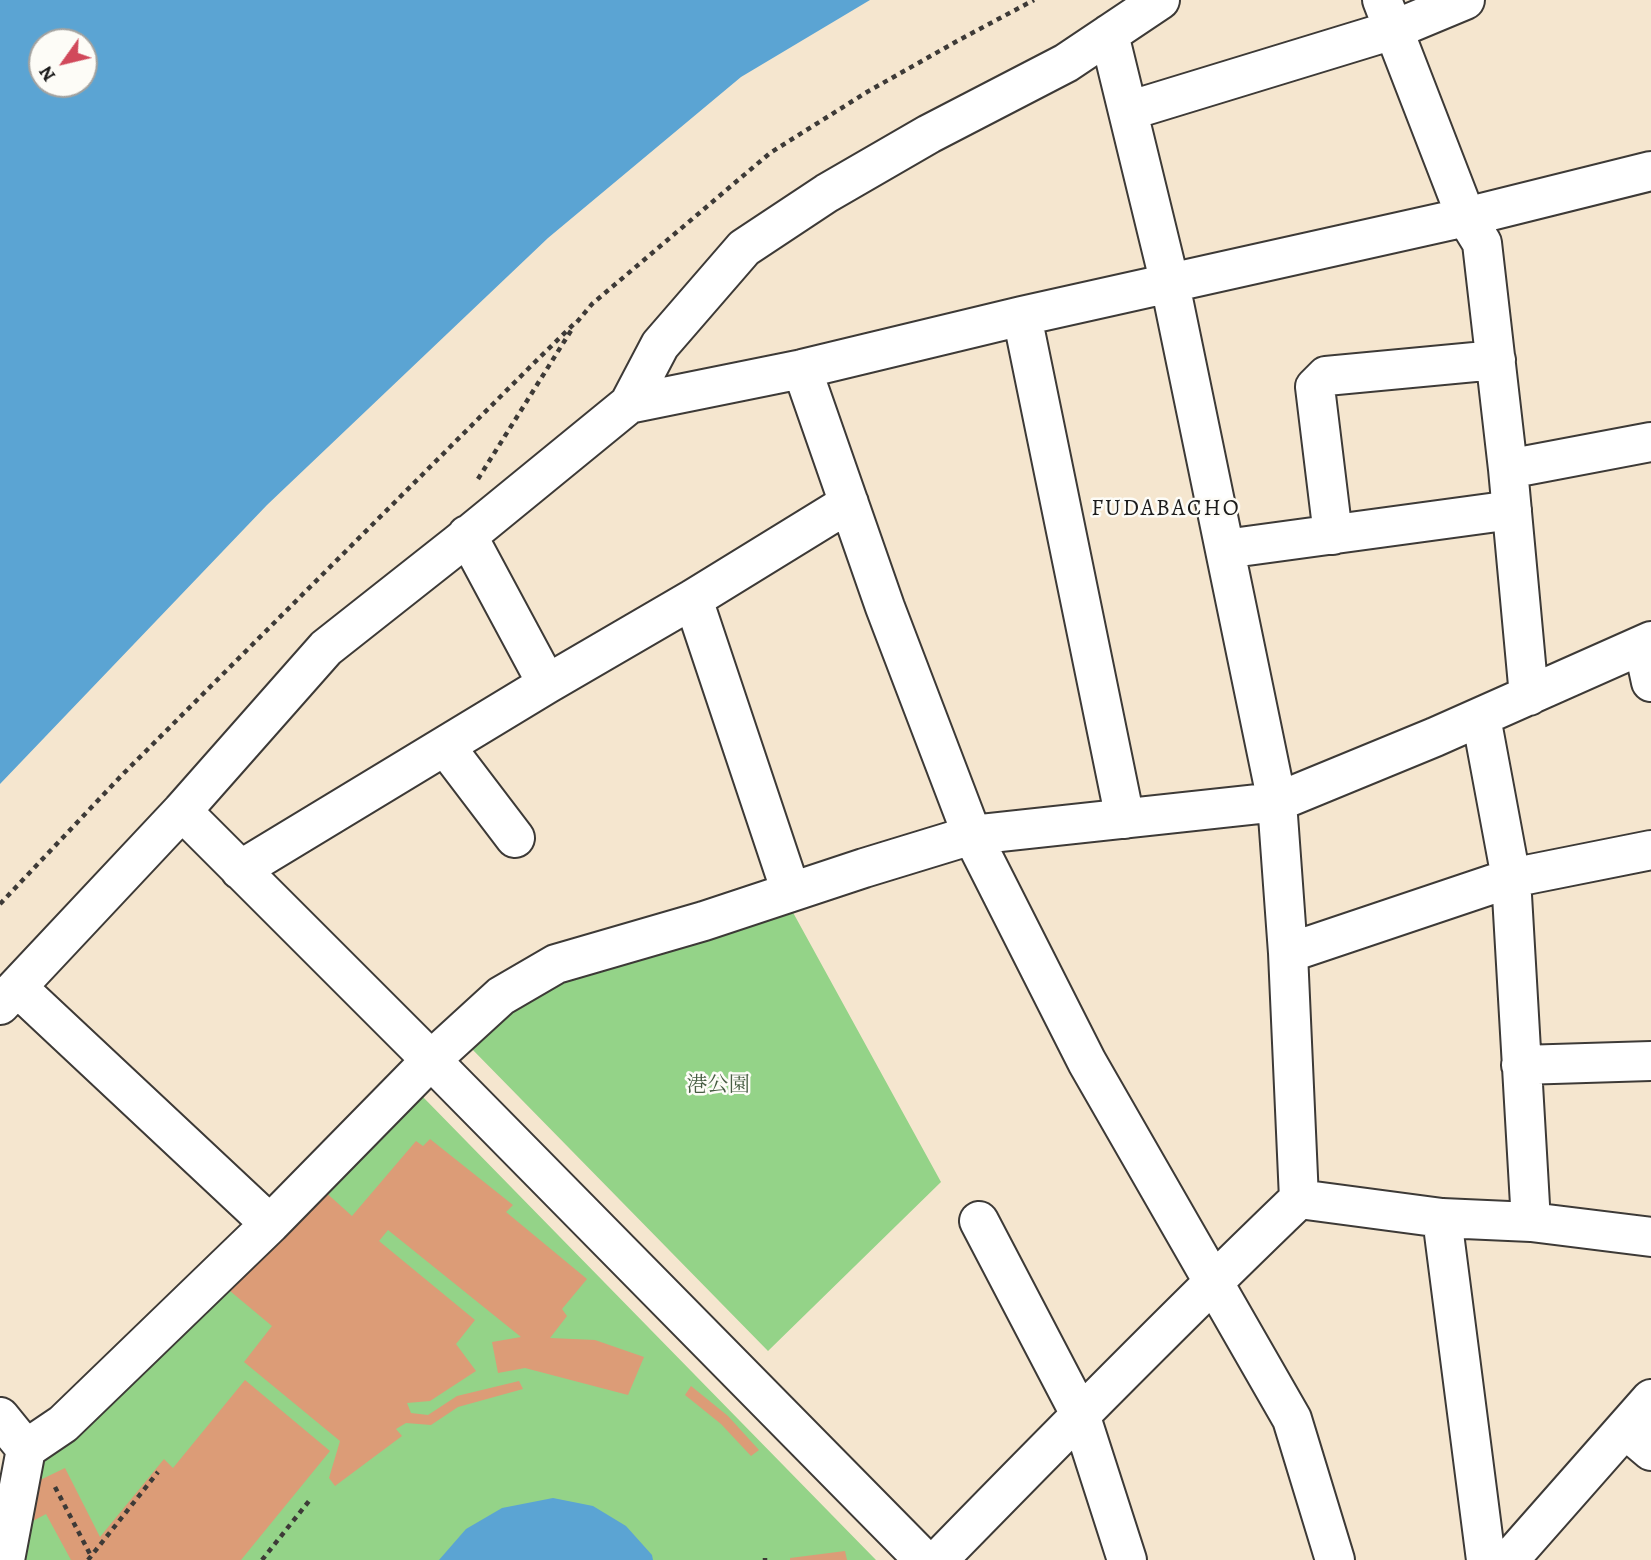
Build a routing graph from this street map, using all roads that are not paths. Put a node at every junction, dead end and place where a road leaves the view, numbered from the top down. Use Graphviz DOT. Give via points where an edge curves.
graph roads {
  1 [pos="1160,0"];
  2 [pos="1465,0"];
  3 [pos="1388,15"];
  4 [pos="1109,34"];
  5 [pos="1128,111"];
  6 [pos="1651,172"];
  7 [pos="1466,217"];
  8 [pos="1170,284"];
  9 [pos="1022,316"];
  10 [pos="1496,360"];
  11 [pos="802,369"];
  12 [pos="629,404"];
  13 [pos="1651,442"];
  14 [pos="1508,469"];
  15 [pos="849,503"];
  16 [pos="1512,510"];
  17 [pos="467,535"];
  18 [pos="1333,535"];
  19 [pos="1225,550"];
  20 [pos="693,599"];
  21 [pos="1647,643"];
  22 [pos="1651,682"];
  23 [pos="547,684"];
  24 [pos="1529,696"];
  25 [pos="1481,717"];
  26 [pos="446,746"];
  27 [pos="1277,802"];
  28 [pos="182,811"];
  29 [pos="1125,819"];
  30 [pos="972,835"];
  31 [pos="515,838"];
  32 [pos="1651,850"];
  33 [pos="240,870"];
  34 [pos="1511,878"];
  35 [pos="791,892"];
  36 [pos="1287,953"];
  37 [pos="9,996"];
  38 [pos="431,1060"];
  39 [pos="1651,1062"];
  40 [pos="1521,1065"];
  41 [pos="1299,1199"];
  42 [pos="1442,1218"];
  43 [pos="979,1221"];
  44 [pos="1531,1222"];
  45 [pos="270,1224"];
  46 [pos="1651,1237"];
  47 [pos="1213,1282"];
  48 [pos="1651,1399"];
  49 [pos="1080,1414"];
  50 [pos="0,1417"];
  51 [pos="1638,1440"];
  52 [pos="26,1449"];
  53 [pos="5,1560"];
  54 [pos="924,1560"];
  55 [pos="938,1560"];
  56 [pos="1127,1560"];
  57 [pos="1335,1560"];
  58 [pos="1486,1560"];
  59 [pos="1510,1560"];
  1 -- 4 [label="street"];
  2 -- 3 [label="street"];
  3 -- 5 [label="street"];
  3 -- 7 [label="street"];
  4 -- 5 [label="street"];
  4 -- 12 [label="street" via="1066,63 929,134 744,248 660,345"];
  5 -- 8 [label="street"];
  6 -- 7 [label="street"];
  7 -- 8 [label="street"];
  7 -- 10 [label="street" via="1482,243"];
  8 -- 9 [label="street"];
  8 -- 19 [label="street"];
  9 -- 11 [label="street"];
  9 -- 29 [label="street"];
  10 -- 14 [label="street"];
  10 -- 18 [label="street" via="1326,376 1315,387"];
  11 -- 12 [label="street"];
  11 -- 15 [label="street"];
  12 -- 17 [label="street"];
  13 -- 14 [label="street"];
  14 -- 16 [label="street"];
  15 -- 20 [label="street"];
  15 -- 30 [label="street"];
  16 -- 18 [label="street"];
  16 -- 24 [label="street"];
  17 -- 23 [label="street"];
  17 -- 28 [label="street" via="326,648"];
  18 -- 19 [label="street"];
  19 -- 27 [label="street"];
  20 -- 23 [label="street"];
  20 -- 35 [label="street"];
  21 -- 22 [label="street"];
  21 -- 24 [label="street"];
  23 -- 26 [label="street"];
  24 -- 25 [label="street"];
  25 -- 27 [label="street"];
  25 -- 34 [label="street"];
  26 -- 31 [label="street"];
  26 -- 33 [label="street"];
  27 -- 29 [label="street"];
  27 -- 36 [label="street"];
  28 -- 33 [label="street"];
  28 -- 37 [label="street"];
  29 -- 30 [label="street"];
  30 -- 35 [label="street"];
  30 -- 47 [label="street" via="1087,1062"];
  32 -- 34 [label="street"];
  33 -- 38 [label="street"];
  34 -- 36 [label="street"];
  34 -- 40 [label="street"];
  35 -- 38 [label="street" via="556,964 502,996"];
  36 -- 41 [label="street"];
  37 -- 45 [label="street"];
  38 -- 45 [label="street"];
  38 -- 54 [label="street"];
  39 -- 40 [label="street"];
  40 -- 44 [label="street"];
  41 -- 42 [label="street"];
  41 -- 47 [label="street"];
  42 -- 44 [label="street"];
  42 -- 58 [label="street"];
  43 -- 49 [label="street"];
  44 -- 46 [label="street"];
  45 -- 52 [label="street" via="62,1424"];
  47 -- 49 [label="street"];
  47 -- 57 [label="street" via="1292,1419"];
  48 -- 51 [label="street"];
  49 -- 55 [label="street"];
  49 -- 56 [label="street"];
  50 -- 52 [label="street"];
  51 -- 59 [label="street"];
  52 -- 53 [label="street"];
}
